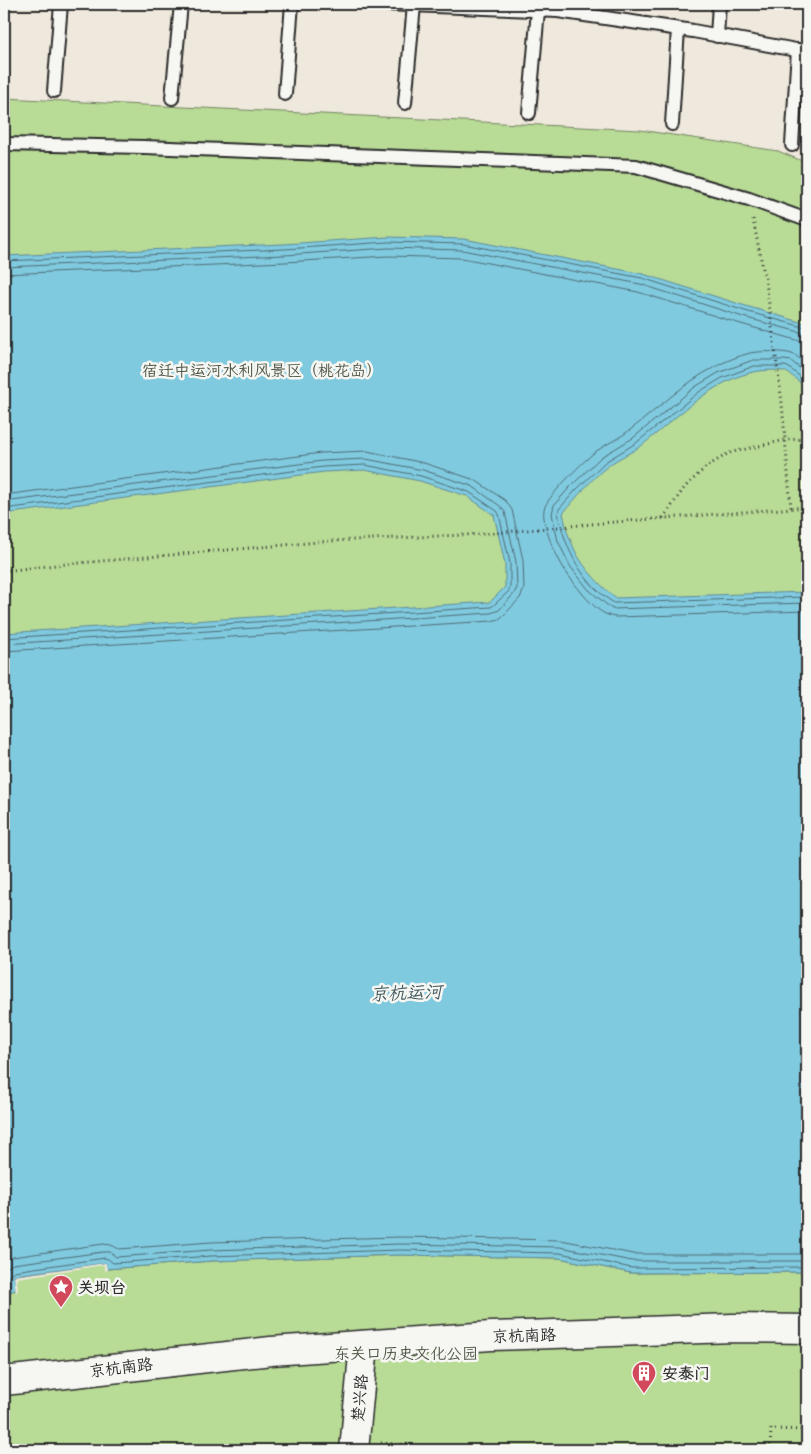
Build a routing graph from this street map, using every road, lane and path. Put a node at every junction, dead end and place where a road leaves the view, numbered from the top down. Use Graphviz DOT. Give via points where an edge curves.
graph roads {
  1 [pos="61,4"];
  2 [pos="181,4"];
  3 [pos="292,4"];
  4 [pos="385,4"];
  5 [pos="390,4"];
  6 [pos="719,4"];
  7 [pos="414,5"];
  8 [pos="538,10"];
  9 [pos="678,29"];
  10 [pos="717,36"];
  11 [pos="802,51"];
  12 [pos="54,91"];
  13 [pos="285,94"];
  14 [pos="172,98"];
  15 [pos="406,103"];
  16 [pos="529,113"];
  17 [pos="672,124"];
  18 [pos="4,144"];
  19 [pos="792,145"];
  20 [pos="749,199"];
  21 [pos="807,220"];
  22 [pos="807,439"];
  23 [pos="785,440"];
  24 [pos="807,507"];
  25 [pos="791,508"];
  26 [pos="663,518"];
  27 [pos="4,572"];
  28 [pos="807,1329"];
  29 [pos="364,1345"];
  30 [pos="4,1381"];
  31 [pos="807,1430"];
  32 [pos="365,1446"];
  33 [pos="480,1450"];
  34 [pos="675,1450"];
  35 [pos="736,1450"];
  36 [pos="770,1450"];
  1 -- 12 [label="lane"];
  2 -- 14 [label="lane"];
  3 -- 13 [label="lane"];
  4 -- 5 [label="lane"];
  5 -- 7 [label="lane"];
  6 -- 10 [label="lane"];
  7 -- 8 [label="lane"];
  7 -- 15 [label="lane"];
  8 -- 9 [label="lane"];
  8 -- 16 [label="lane"];
  9 -- 10 [label="lane"];
  9 -- 17 [label="lane"];
  10 -- 11 [label="lane"];
  11 -- 19 [label="lane"];
  18 -- 20 [label="lane" via="636,166"];
  20 -- 21 [label="lane"];
  20 -- 23 [label="path" via="767,289"];
  22 -- 23 [label="path"];
  23 -- 25 [label="path"];
  23 -- 26 [label="path" via="729,453 685,487"];
  24 -- 25 [label="path"];
  25 -- 26 [label="path"];
  26 -- 27 [label="path" via="484,534 330,541"];
  28 -- 29 [label="street, 京杭南路" via="734,1328 501,1336"];
  29 -- 30 [label="street, 京杭南路" via="271,1351"];
  29 -- 32 [label="street, 楚兴路"];
  31 -- 36 [label="path" via="771,1429"];
  32 -- 33 [label="path"];
  34 -- 35 [label="path"];
}
